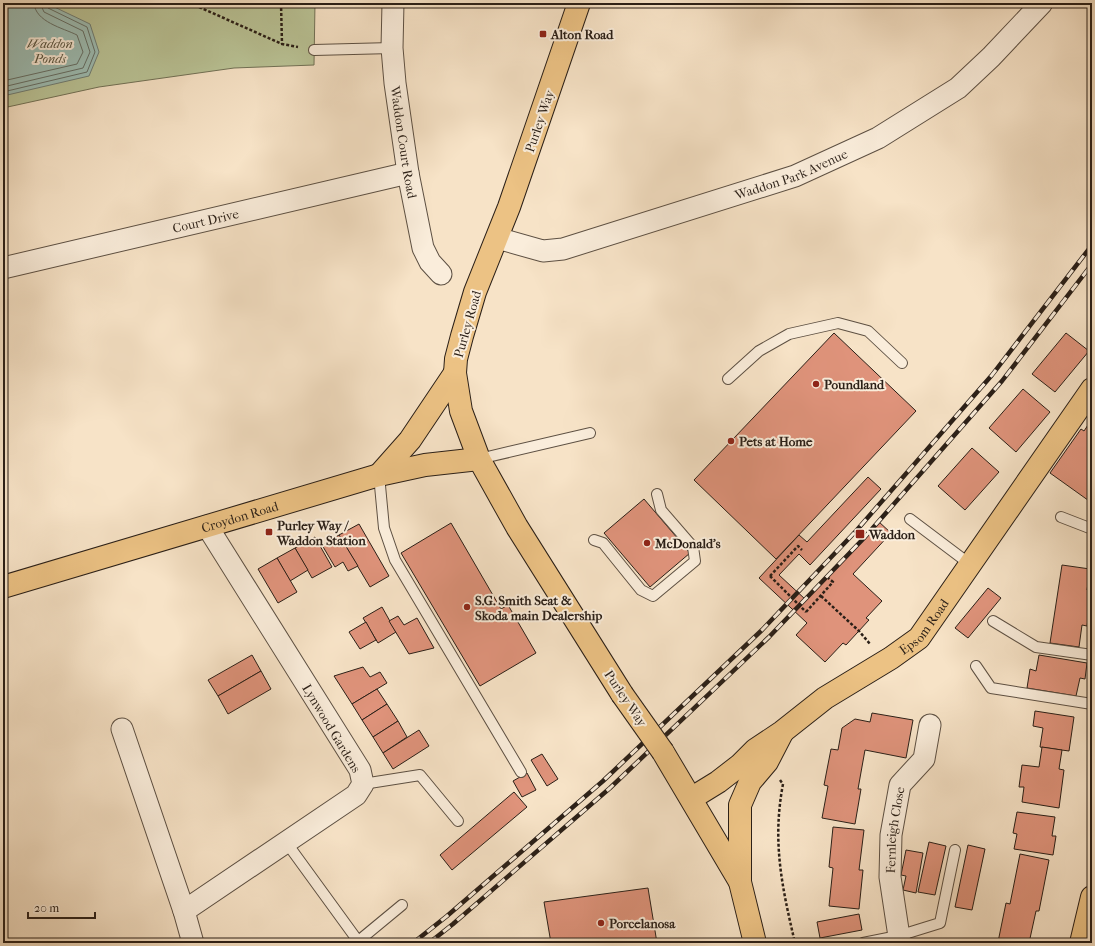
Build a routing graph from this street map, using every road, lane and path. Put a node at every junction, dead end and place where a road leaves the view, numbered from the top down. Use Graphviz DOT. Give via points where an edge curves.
graph roads {
  1 [pos="190,3"];
  2 [pos="282,3"];
  3 [pos="394,3"];
  4 [pos="579,3"];
  5 [pos="1042,3"];
  6 [pos="282,44"];
  7 [pos="392,48"];
  8 [pos="314,50"];
  9 [pos="408,173"];
  10 [pos="498,238"];
  11 [pos="3,268"];
  12 [pos="441,274"];
  13 [pos="902,363"];
  14 [pos="456,373"];
  15 [pos="728,379"];
  16 [pos="1092,389"];
  17 [pos="590,433"];
  18 [pos="479,459"];
  19 [pos="379,475"];
  20 [pos="657,494"];
  21 [pos="1061,517"];
  22 [pos="910,519"];
  23 [pos="207,526"];
  24 [pos="1092,529"];
  25 [pos="594,540"];
  26 [pos="802,550"];
  27 [pos="971,565"];
  28 [pos="827,577"];
  29 [pos="3,587"];
  30 [pos="820,596"];
  31 [pos="994,621"];
  32 [pos="1092,655"];
  33 [pos="885,661"];
  34 [pos="976,666"];
  35 [pos="1092,704"];
  36 [pos="930,726"];
  37 [pos="122,729"];
  38 [pos="782,732"];
  39 [pos="521,772"];
  40 [pos="363,784"];
  41 [pos="783,784"];
  42 [pos="692,798"];
  43 [pos="458,821"];
  44 [pos="286,842"];
  45 [pos="955,850"];
  46 [pos="740,882"];
  47 [pos="1092,897"];
  48 [pos="402,905"];
  49 [pos="184,911"];
  50 [pos="899,939"];
  51 [pos="357,942"];
  52 [pos="193,943"];
  53 [pos="756,943"];
  54 [pos="795,943"];
  55 [pos="863,943"];
  56 [pos="1081,943"];
  1 -- 6 [label="path"];
  2 -- 6 [label="path"];
  3 -- 7 [label="street, Waddon Court Road"];
  4 -- 10 [label="highway, Purley Way"];
  5 -- 10 [label="street, Waddon Park Avenue" via="958,88 878,138 838,158 795,176 563,249 543,251"];
  6 -- 8 [label="path"];
  7 -- 8 [label="lane"];
  7 -- 9 [label="street, Waddon Court Road"];
  9 -- 11 [label="street, Court Drive"];
  9 -- 12 [label="street, Waddon Court Road" via="423,248 430,262"];
  10 -- 14 [label="highway, Purley Road" via="475,292 456,359"];
  13 -- 15 [label="lane" via="868,331 838,323 789,334 759,351"];
  14 -- 18 [label="highway, Purley Road" via="461,411"];
  14 -- 19 [label="highway" via="410,440"];
  16 -- 27 [label="highway, Epsom Road"];
  17 -- 18 [label="lane"];
  18 -- 19 [label="highway, Croydon Road" via="425,465"];
  18 -- 42 [label="highway, Purley Way, bridge" via="517,527 622,694"];
  19 -- 23 [label="highway, Croydon Road"];
  19 -- 39 [label="lane" via="384,528 395,560"];
  20 -- 25 [label="lane" via="660,510 693,547 695,561 653,596 641,590 603,543"];
  21 -- 24 [label="lane"];
  22 -- 27 [label="lane"];
  23 -- 29 [label="highway, Croydon Road"];
  23 -- 40 [label="street, Lynwood Gardens" via="360,770"];
  26 -- 30 [label="path, bridge" via="798,546 770,576 806,612"];
  27 -- 33 [label="highway, Epsom Road" via="919,638"];
  28 -- 30 [label="path" via="833,582"];
  30 -- 33 [label="path" via="859,631"];
  31 -- 32 [label="lane" via="1036,647"];
  33 -- 38 [label="highway, Epsom Road" via="825,698"];
  34 -- 35 [label="lane" via="991,688"];
  36 -- 50 [label="street, Fernleigh Close" via="924,759 900,786 891,835 890,877"];
  37 -- 49 [label="street"];
  38 -- 42 [label="highway, Epsom Road" via="755,750 718,782"];
  38 -- 46 [label="highway" via="767,762 750,782 740,805"];
  40 -- 43 [label="lane" via="420,776"];
  40 -- 44 [label="street, Lynwood Gardens" via="356,795"];
  41 -- 54 [label="path" via="778,809 778,854"];
  42 -- 46 [label="highway, Purley Way"];
  44 -- 49 [label="street, Lynwood Gardens"];
  44 -- 51 [label="lane"];
  45 -- 50 [label="lane" via="940,923"];
  46 -- 53 [label="highway, Purley Way"];
  47 -- 56 [label="highway"];
  48 -- 51 [label="lane"];
  49 -- 52 [label="street"];
  50 -- 55 [label="lane"];
}
